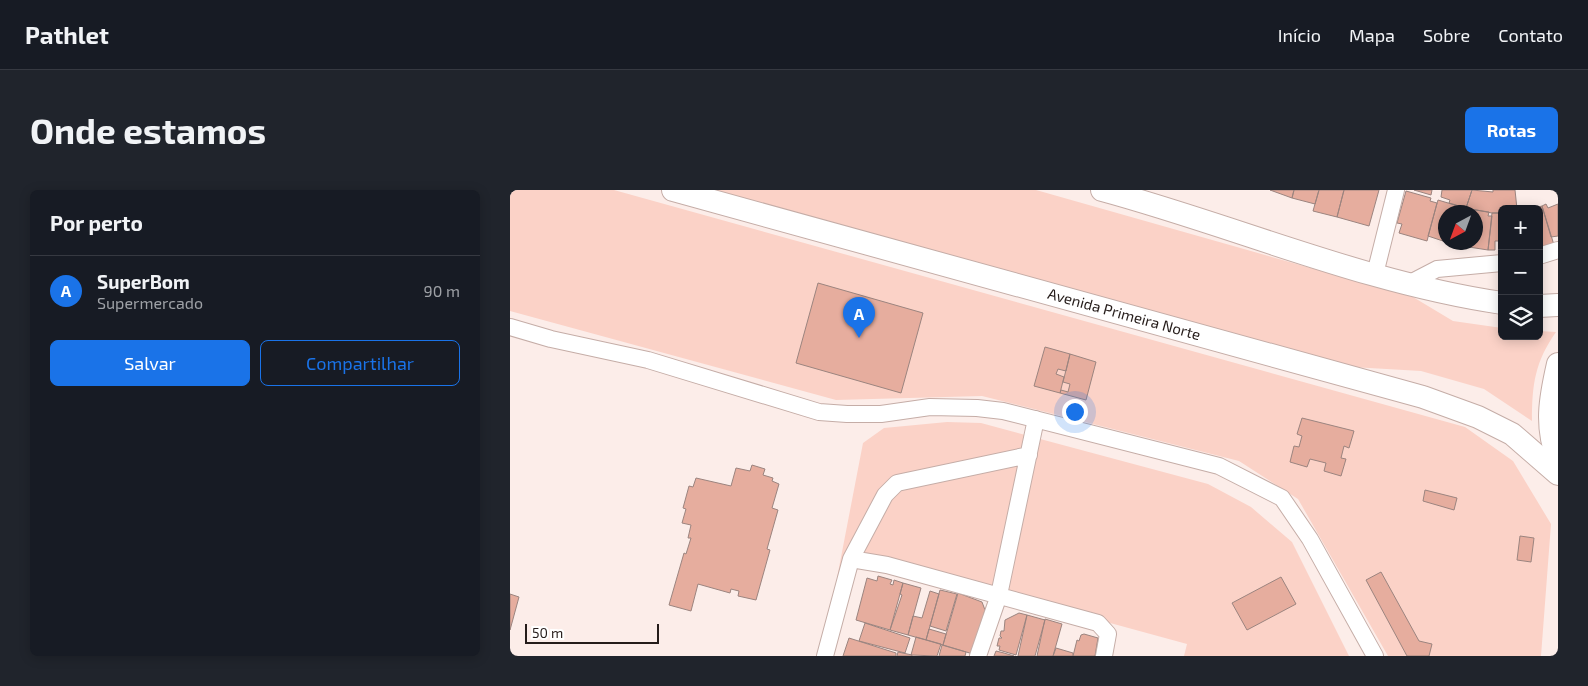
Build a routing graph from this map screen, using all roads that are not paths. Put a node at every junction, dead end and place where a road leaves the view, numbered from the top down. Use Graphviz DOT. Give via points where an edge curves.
graph roads {
  1 [pos="673,190"];
  2 [pos="1102,190"];
  3 [pos="1396,190"];
  4 [pos="1558,250"];
  5 [pos="1543,255"];
  6 [pos="1498,263"];
  7 [pos="1375,274"];
  8 [pos="1410,283"];
  9 [pos="1498,302"];
  10 [pos="1558,305"];
  11 [pos="1543,306"];
  12 [pos="510,327"];
  13 [pos="1558,364"];
  14 [pos="1036,420"];
  15 [pos="1029,455"];
  16 [pos="1558,460"];
  17 [pos="1558,474"];
  18 [pos="852,559"];
  19 [pos="999,595"];
  20 [pos="825,656"];
  21 [pos="978,656"];
  22 [pos="1104,656"];
  23 [pos="1375,656"];
  1 -- 17 [label="main road, Avenida Primeira Norte" via="1422,397 1478,416 1512,434"];
  2 -- 7 [label="main road"];
  3 -- 7 [label="street"];
  4 -- 5 [label="street"];
  6 -- 8 [label="street" via="1437,268"];
  7 -- 8 [label="main road"];
  8 -- 9 [label="main road"];
  10 -- 11 [label="main road"];
  12 -- 14 [label="street" via="648,360 819,412 880,414 930,408 977,408"];
  13 -- 16 [label="main road" via="1549,402 1551,442"];
  14 -- 15 [label="street"];
  14 -- 23 [label="street" via="1219,466 1282,498 1310,539"];
  15 -- 18 [label="street" via="897,482 885,495"];
  15 -- 19 [label="street"];
  18 -- 19 [label="street"];
  18 -- 20 [label="street"];
  19 -- 21 [label="street"];
  19 -- 22 [label="street" via="1102,625 1108,634"];
}
